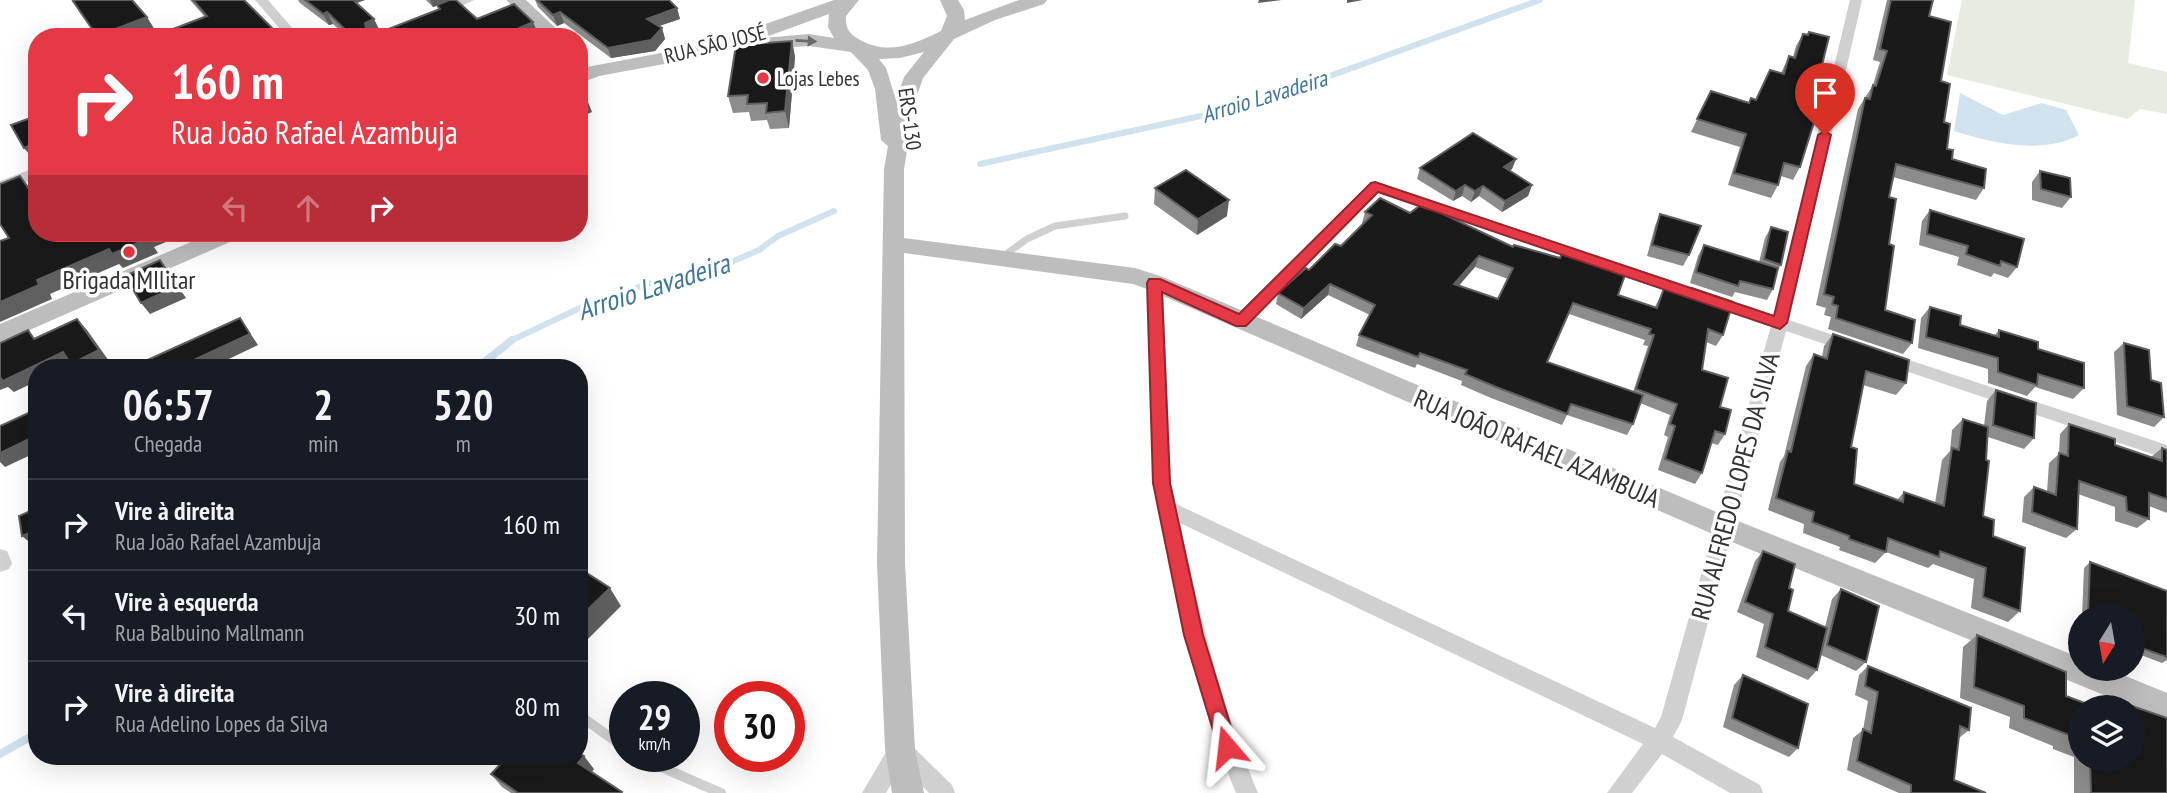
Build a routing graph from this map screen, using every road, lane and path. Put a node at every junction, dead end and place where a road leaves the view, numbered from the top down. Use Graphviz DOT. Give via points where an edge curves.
graph roads {
  1 [pos="261,0"];
  2 [pos="468,0"];
  3 [pos="515,0"];
  4 [pos="849,0"];
  5 [pos="948,0"];
  6 [pos="1038,0"];
  7 [pos="1856,0"];
  8 [pos="430,16"];
  9 [pos="285,28"];
  10 [pos="546,28"];
  11 [pos="941,40"];
  12 [pos="857,47"];
  13 [pos="713,49"];
  14 [pos="588,74"];
  15 [pos="894,169"];
  16 [pos="28,176"];
  17 [pos="0,187"];
  18 [pos="1125,216"];
  19 [pos="210,242"];
  20 [pos="894,244"];
  21 [pos="1002,257"];
  22 [pos="1155,283"];
  23 [pos="1241,322"];
  24 [pos="1780,323"];
  25 [pos="0,334"];
  26 [pos="2167,452"];
  27 [pos="1166,508"];
  28 [pos="1724,527"];
  29 [pos="2167,707"];
  30 [pos="588,721"];
  31 [pos="609,737"];
  32 [pos="1659,741"];
  33 [pos="900,749"];
  34 [pos="673,772"];
  35 [pos="721,793"];
  36 [pos="873,793"];
  37 [pos="908,793"];
  38 [pos="944,793"];
  39 [pos="1247,793"];
  40 [pos="1618,793"];
  41 [pos="1752,793"];
  1 -- 9 [label="street"];
  2 -- 8 [label="street"];
  3 -- 10 [label="main road"];
  4 -- 12 [label="main road, ERS-130" via="836,22 841,36"];
  4 -- 13 [label="main road, RUA SÃO JOSÉ"];
  5 -- 11 [label="main road" via="957,19"];
  6 -- 11 [label="main road" via="978,20"];
  7 -- 24 [label="street, RUA ALFREDO LOPES DA SILVA"];
  11 -- 12 [label="main road" via="900,52"];
  11 -- 15 [label="main road, ERS-130" via="921,66 906,98"];
  13 -- 12 [label="main road, one-way" via="785,40"];
  12 -- 15 [label="main road, ERS-130" via="877,68 885,89"];
  13 -- 14 [label="main road, RUA SÃO JOSÉ"];
  15 -- 20 [label="main road, ERS-130"];
  16 -- 17 [label="street"];
  18 -- 21 [label="lane" via="1055,226 1035,233"];
  19 -- 25 [label="main road"];
  20 -- 21 [label="main road, RUA JOÃO RAFAEL AZAMBUJA"];
  20 -- 33 [label="main road, ERS-130" via="891,563"];
  21 -- 22 [label="main road, RUA JOÃO RAFAEL AZAMBUJA" via="1135,276"];
  22 -- 23 [label="main road, RUA JOÃO RAFAEL AZAMBUJA"];
  22 -- 27 [label="street"];
  23 -- 24 [label="street" via="1375,186"];
  23 -- 28 [label="main road, RUA JOÃO RAFAEL AZAMBUJA"];
  24 -- 26 [label="street"];
  24 -- 28 [label="street, RUA ALFREDO LOPES DA SILVA"];
  27 -- 32 [label="street"];
  27 -- 39 [label="street" via="1194,635 1227,747"];
  28 -- 29 [label="main road, RUA JOÃO RAFAEL AZAMBUJA"];
  28 -- 32 [label="street, RUA ALFREDO LOPES DA SILVA" via="1671,720"];
  30 -- 31 [label="lane"];
  32 -- 40 [label="street, RUA ALFREDO LOPES DA SILVA"];
  32 -- 41 [label="street"];
  33 -- 36 [label="street"];
  33 -- 37 [label="main road, ERS-130"];
  33 -- 38 [label="street"];
  34 -- 35 [label="lane"];
}
